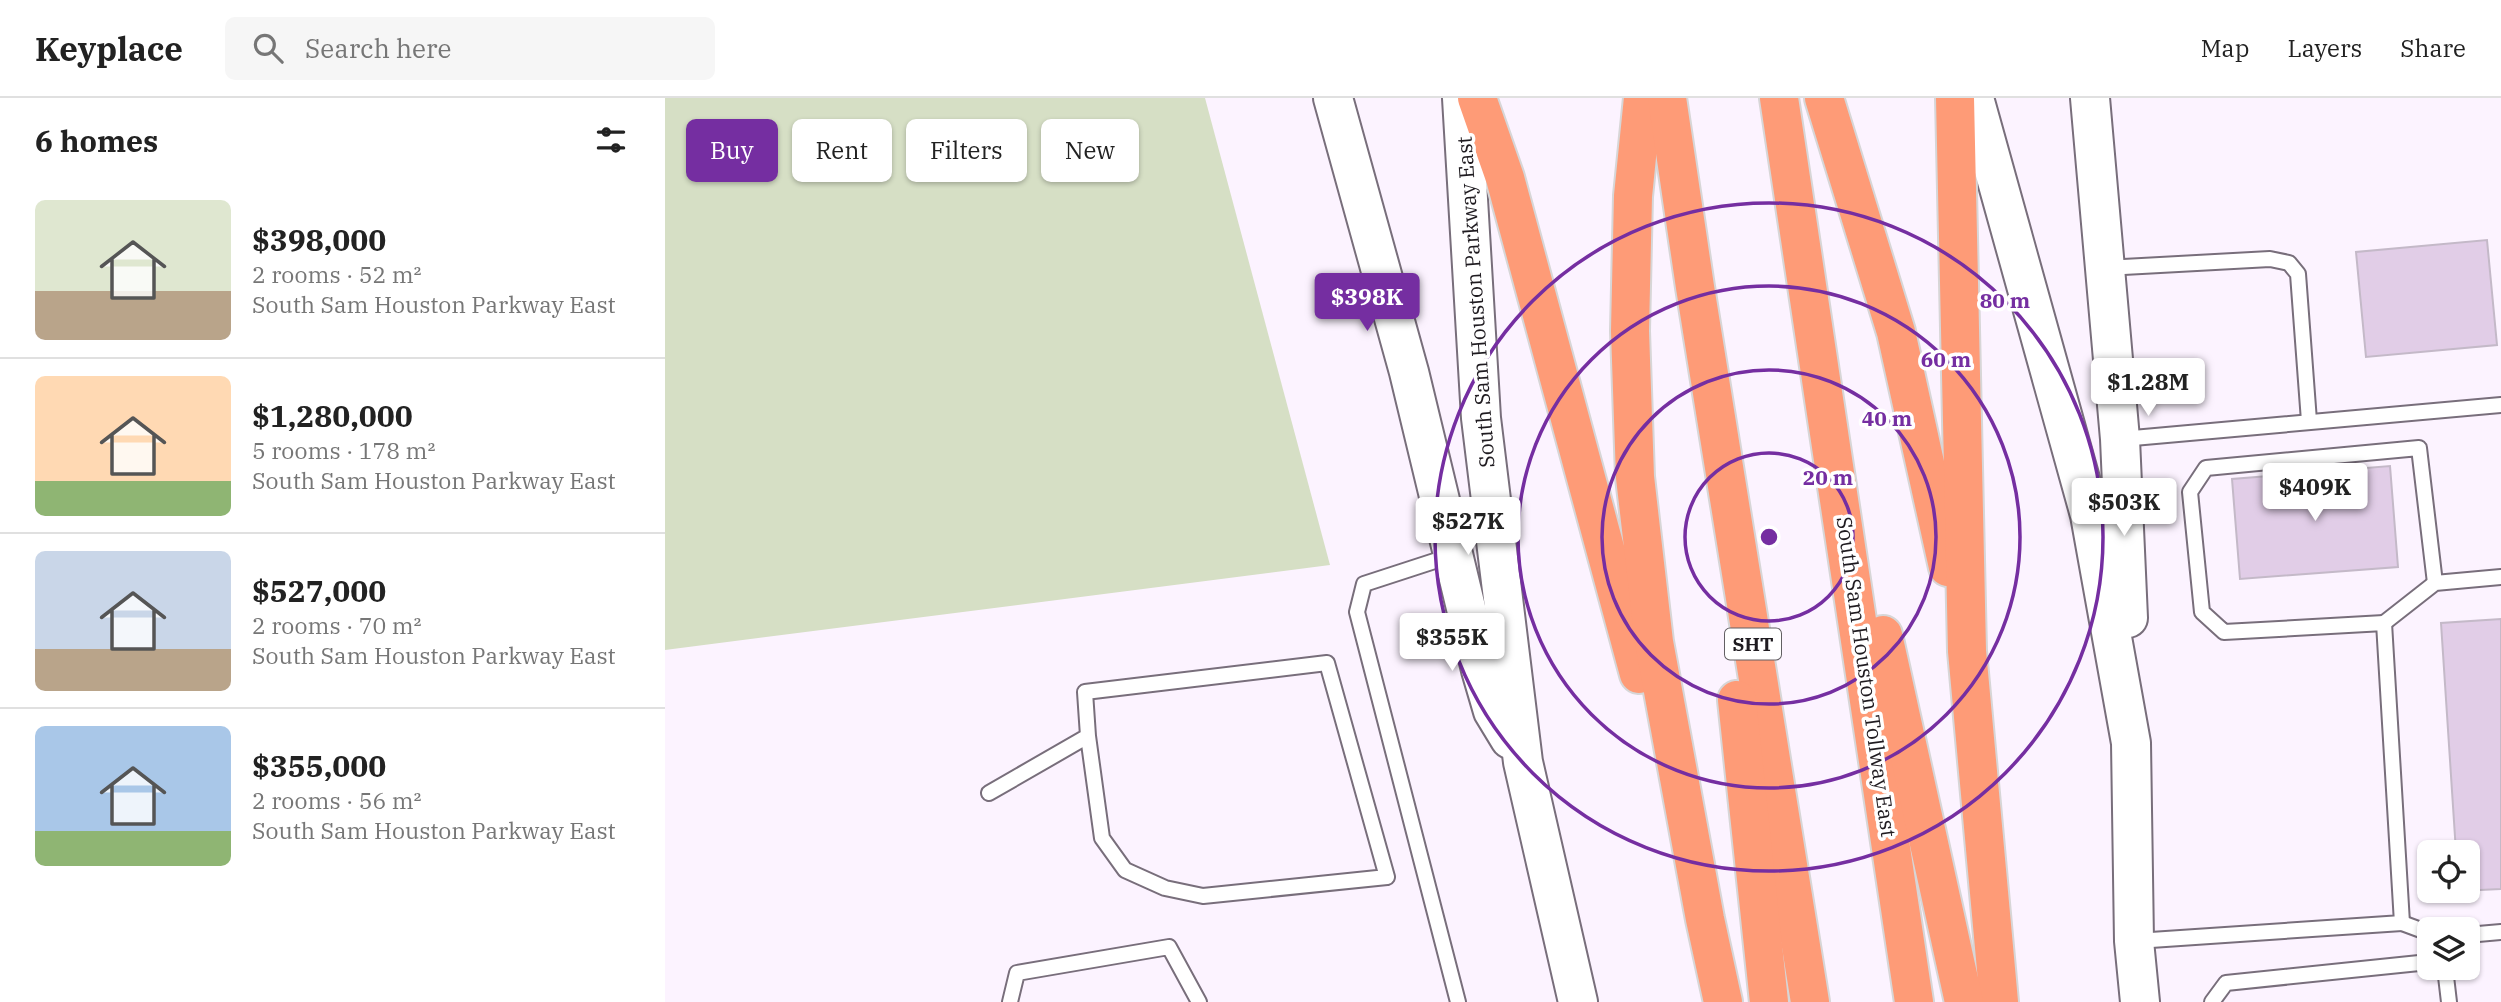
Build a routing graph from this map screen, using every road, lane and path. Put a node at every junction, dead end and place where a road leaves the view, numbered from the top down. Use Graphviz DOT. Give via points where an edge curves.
graph roads {
  1 [pos="1333,98"];
  2 [pos="1462,98"];
  3 [pos="1477,98"];
  4 [pos="1643,98"];
  5 [pos="1667,98"];
  6 [pos="1779,98"];
  7 [pos="1824,98"];
  8 [pos="1955,98"];
  9 [pos="1974,98"];
  10 [pos="2089,98"];
  11 [pos="2103,268"];
  12 [pos="1695,287"];
  13 [pos="1812,316"];
  14 [pos="2501,405"];
  15 [pos="2309,421"];
  16 [pos="2120,439"];
  17 [pos="1455,554"];
  18 [pos="2501,578"];
  19 [pos="2435,583"];
  20 [pos="2384,623"];
  21 [pos="1967,651"];
  22 [pos="1089,736"];
  23 [pos="2131,743"];
  24 [pos="1523,762"];
  25 [pos="989,793"];
  26 [pos="1705,919"];
  27 [pos="2402,923"];
  28 [pos="2417,929"];
  29 [pos="2501,932"];
  30 [pos="2480,934"];
  31 [pos="2134,941"];
  32 [pos="2417,963"];
  33 [pos="2446,980"];
  34 [pos="1010,1002"];
  35 [pos="1199,1002"];
  36 [pos="1458,1002"];
  37 [pos="1578,1002"];
  38 [pos="1723,1002"];
  39 [pos="1769,1002"];
  40 [pos="1810,1002"];
  41 [pos="1913,1002"];
  42 [pos="1964,1002"];
  43 [pos="1999,1002"];
  44 [pos="2140,1002"];
  45 [pos="2212,1002"];
  46 [pos="2449,1002"];
  1 -- 17 [label="main road"];
  2 -- 24 [label="main road, South Sam Houston Parkway East" via="1481,418"];
  3 -- 26 [label="highway" via="1505,178"];
  4 -- 26 [label="highway" via="1633,196 1630,331 1635,477 1654,642"];
  5 -- 12 [label="highway, SHT"];
  6 -- 13 [label="highway"];
  7 -- 21 [label="highway" via="1896,332"];
  8 -- 21 [label="highway"];
  9 -- 23 [label="main road" via="2090,515"];
  10 -- 11 [label="main road"];
  11 -- 15 [label="lane" via="2270,259 2289,263 2298,274"];
  11 -- 16 [label="main road"];
  12 -- 39 [label="highway"];
  12 -- 40 [label="highway, SHT"];
  13 -- 41 [label="highway, South Sam Houston Tollway East"];
  13 -- 42 [label="highway"];
  14 -- 15 [label="lane"];
  15 -- 16 [label="lane"];
  16 -- 23 [label="main road"];
  17 -- 24 [label="main road" via="1493,711"];
  17 -- 36 [label="lane" via="1364,584 1357,612"];
  18 -- 19 [label="lane"];
  19 -- 20 [label="lane"];
  19 -- 20 [label="lane" via="2419,448 2206,468 2190,492 2202,612 2224,632"];
  20 -- 27 [label="lane"];
  21 -- 43 [label="highway"];
  22 -- 22 [label="lane" via="1085,692 1327,663 1387,877 1203,896 1165,888 1125,870 1102,838"];
  22 -- 25 [label="lane"];
  23 -- 31 [label="main road"];
  24 -- 37 [label="main road, South Sam Houston Parkway East"];
  26 -- 38 [label="highway"];
  27 -- 28 [label="lane"];
  27 -- 31 [label="lane"];
  29 -- 30 [label="lane"];
  31 -- 44 [label="main road"];
  32 -- 45 [label="lane" via="2227,983"];
  33 -- 46 [label="lane"];
  34 -- 35 [label="lane" via="1017,973 1169,947"];
}
